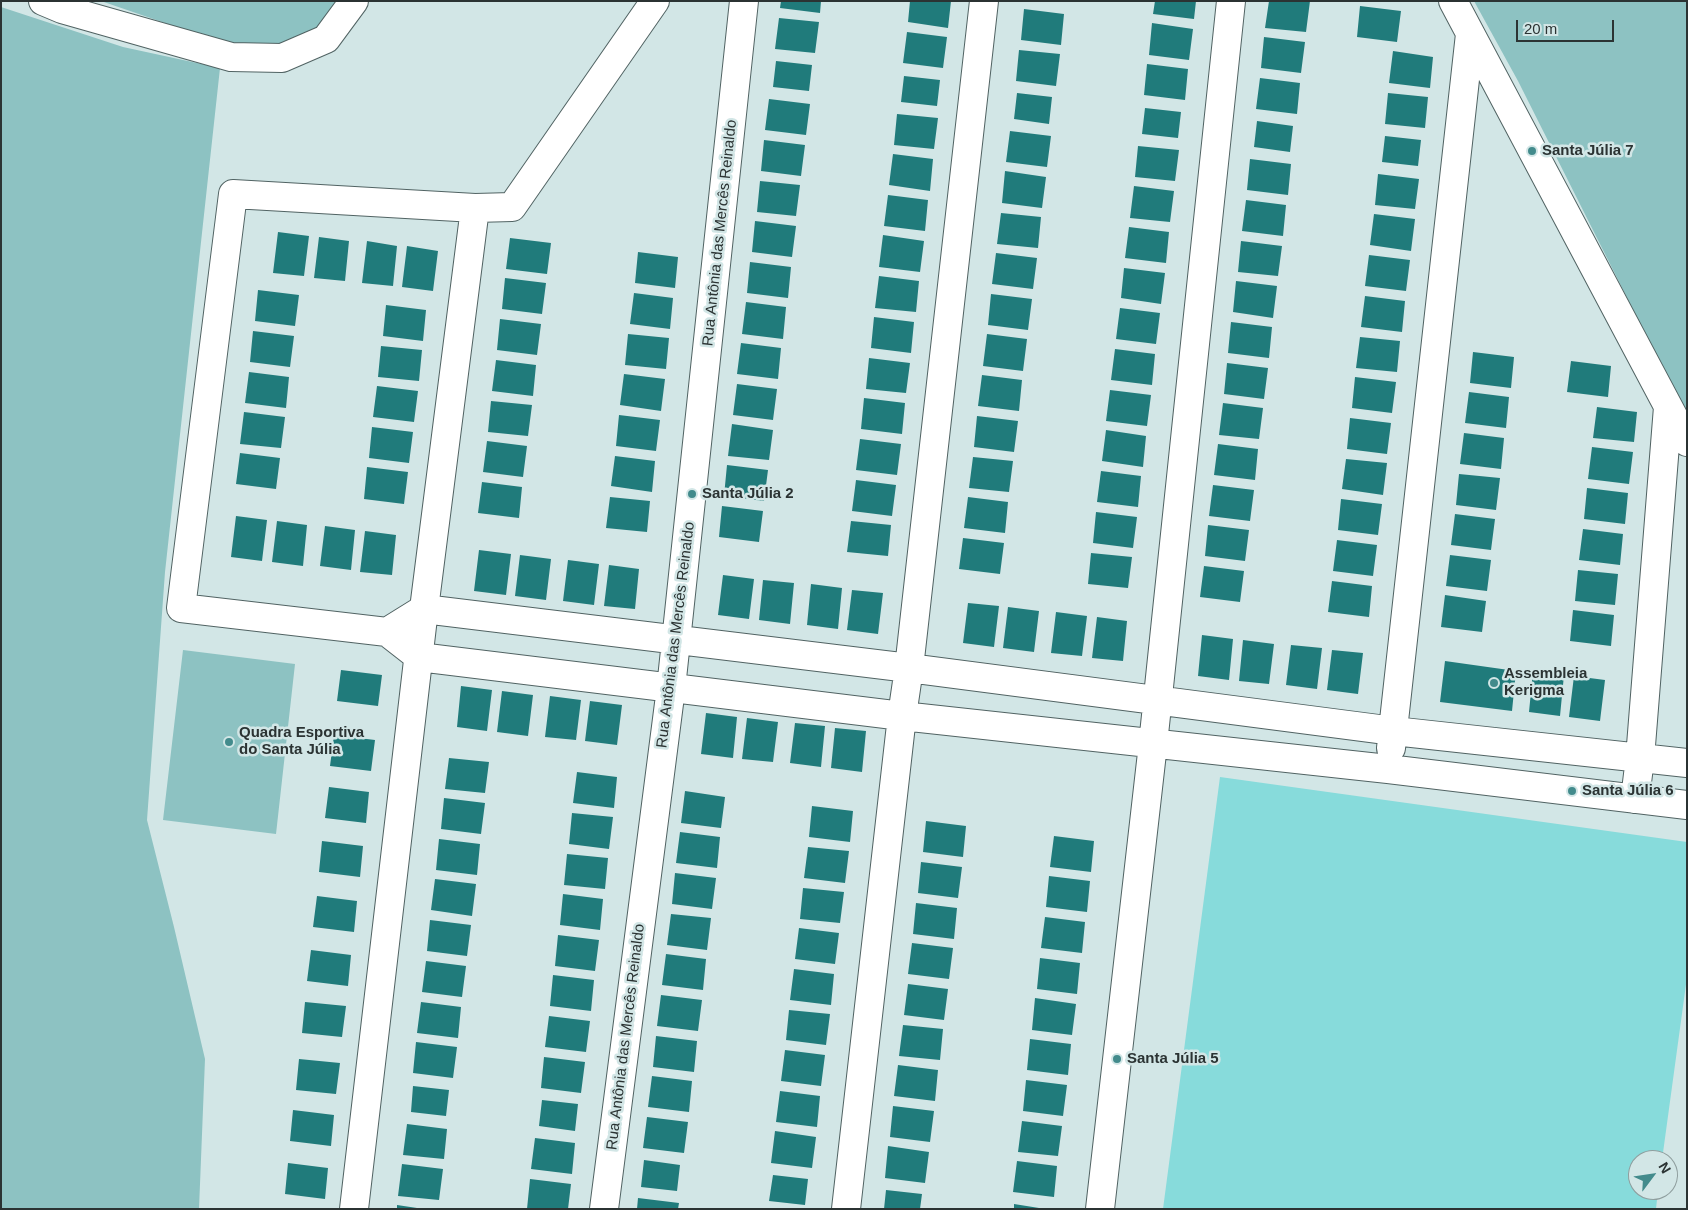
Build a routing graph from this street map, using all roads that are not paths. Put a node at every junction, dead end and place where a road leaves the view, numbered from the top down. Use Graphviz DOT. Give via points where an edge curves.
graph roads {
  1 [pos="43,1"];
  2 [pos="354,1"];
  3 [pos="655,1"];
  4 [pos="744,1"];
  5 [pos="984,1"];
  6 [pos="1231,1"];
  7 [pos="1453,1"];
  8 [pos="1470,34"];
  9 [pos="475,208"];
  10 [pos="1668,407"];
  11 [pos="1687,442"];
  12 [pos="424,609"];
  13 [pos="387,632"];
  14 [pos="676,640"];
  15 [pos="419,656"];
  16 [pos="909,668"];
  17 [pos="671,688"];
  18 [pos="1156,700"];
  19 [pos="902,716"];
  20 [pos="1394,731"];
  21 [pos="1153,744"];
  22 [pos="1640,758"];
  23 [pos="1687,763"];
  24 [pos="1388,769"];
  25 [pos="1635,799"];
  26 [pos="1687,805"];
  27 [pos="354,1209"];
  28 [pos="604,1209"];
  29 [pos="846,1209"];
  30 [pos="1100,1209"];
  1 -- 2 [label="street" via="231,57 282,58 326,39"];
  3 -- 9 [label="street" via="512,207"];
  4 -- 14 [label="street, Rua Antônia das Mercês Reinaldo"];
  5 -- 16 [label="street"];
  6 -- 18 [label="street"];
  7 -- 8 [label="street"];
  8 -- 10 [label="street"];
  8 -- 20 [label="street"];
  9 -- 12 [label="street"];
  9 -- 13 [label="street" via="233,194 181,608"];
  10 -- 11 [label="street"];
  10 -- 22 [label="street"];
  12 -- 13 [label="street"];
  12 -- 14 [label="street"];
  12 -- 15 [label="street"];
  13 -- 15 [label="street"];
  14 -- 16 [label="street"];
  14 -- 17 [label="street, Rua Antônia das Mercês Reinaldo"];
  15 -- 17 [label="street"];
  15 -- 27 [label="street"];
  16 -- 18 [label="street"];
  16 -- 19 [label="street"];
  17 -- 19 [label="street"];
  17 -- 28 [label="street, Rua Antônia das Mercês Reinaldo"];
  18 -- 20 [label="street"];
  18 -- 21 [label="street"];
  19 -- 21 [label="street"];
  19 -- 29 [label="street"];
  20 -- 22 [label="street"];
  20 -- 24 [label="street"];
  21 -- 24 [label="street"];
  21 -- 30 [label="street"];
  22 -- 23 [label="street"];
  22 -- 25 [label="street"];
  24 -- 25 [label="street"];
  25 -- 26 [label="street"];
}
